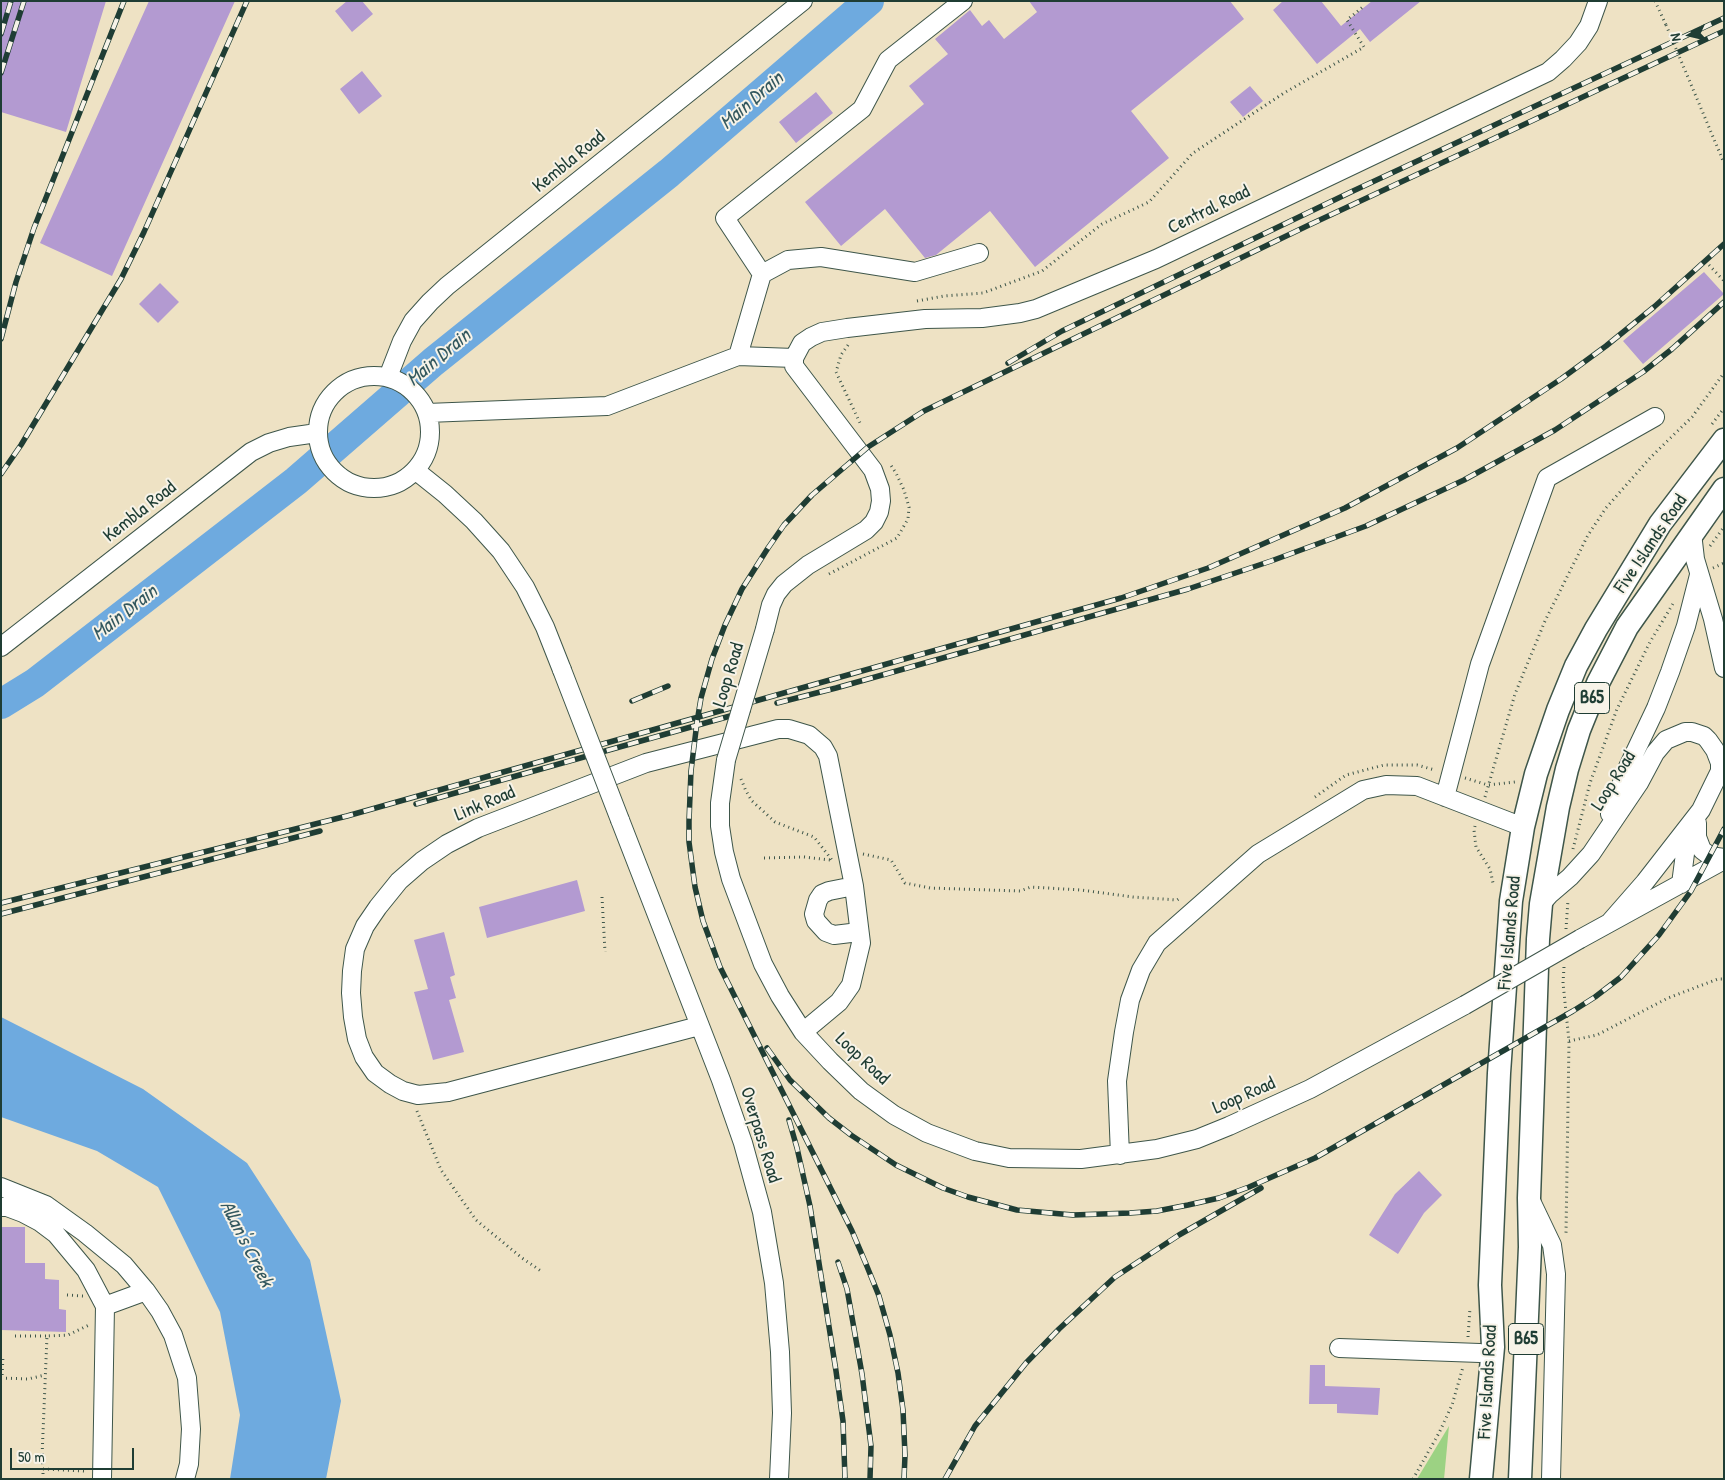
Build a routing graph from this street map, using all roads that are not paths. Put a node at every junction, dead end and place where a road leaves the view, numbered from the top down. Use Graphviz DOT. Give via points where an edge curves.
graph roads {
  1 [pos="804,1"];
  2 [pos="963,1"];
  3 [pos="1598,1"];
  4 [pos="979,253"];
  5 [pos="762,274"];
  6 [pos="738,356"];
  7 [pos="794,358"];
  8 [pos="388,377"];
  9 [pos="427,413"];
  10 [pos="1655,417"];
  11 [pos="1715,436"];
  12 [pos="318,437"];
  13 [pos="415,470"];
  14 [pos="1724,489"];
  15 [pos="1692,533"];
  16 [pos="1698,570"];
  17 [pos="1,648"];
  18 [pos="1724,668"];
  19 [pos="1722,769"];
  20 [pos="1445,798"];
  21 [pos="1699,814"];
  22 [pos="1522,828"];
  23 [pos="1599,843"];
  24 [pos="1724,859"];
  25 [pos="1681,884"];
  26 [pos="854,886"];
  27 [pos="1541,904"];
  28 [pos="1610,922"];
  29 [pos="860,932"];
  30 [pos="699,1026"];
  31 [pos="803,1032"];
  32 [pos="1120,1154"];
  33 [pos="1,1186"];
  34 [pos="1529,1198"];
  35 [pos="1,1207"];
  36 [pos="1490,1284"];
  37 [pos="146,1291"];
  38 [pos="105,1306"];
  39 [pos="1339,1348"];
  40 [pos="1480,1353"];
  41 [pos="102,1479"];
  42 [pos="186,1479"];
  43 [pos="779,1479"];
  44 [pos="1466,1479"];
  45 [pos="1481,1479"];
  46 [pos="1520,1479"];
  47 [pos="1551,1479"];
  1 -- 8 [label="street, Kembla Road" via="447,286 413,321"];
  2 -- 5 [label="street" via="888,60 862,109 724,218"];
  3 -- 7 [label="street, Central Road" via="1589,26 1578,43 1548,72 1156,259 1020,313 982,318 926,319 822,332 802,343"];
  4 -- 5 [label="street" via="915,272 822,257 788,260"];
  5 -- 6 [label="street"];
  6 -- 7 [label="street"];
  6 -- 9 [label="street" via="607,406"];
  7 -- 31 [label="street, Loop Road, bridge" via="799,374 873,470 881,501 874,522 866,530 808,565 784,584 774,599 722,779 720,826 731,879 763,964"];
  8 -- 9 [label="street" via="405,384"];
  8 -- 12 [label="street" via="371,375 339,387 327,400 320,416"];
  9 -- 13 [label="street" via="429,443"];
  10 -- 20 [label="street" via="1547,478 1480,664"];
  11 -- 22 [label="main road, Five Islands Road / B65" via="1596,628 1576,666 1536,774"];
  12 -- 13 [label="street" via="321,451 331,468 345,480 363,487 382,488 400,482"];
  12 -- 17 [label="street, Kembla Road" via="289,437 269,443 234,463"];
  13 -- 30 [label="street, Overpass Road, bridge" via="474,521 501,551 525,587 545,627"];
  14 -- 15 [label="main road, Five Islands Road / B65"];
  15 -- 16 [label="street"];
  15 -- 27 [label="main road, Five Islands Road / B65" via="1627,627 1579,730 1552,834"];
  16 -- 18 [label="street"];
  16 -- 23 [label="street" via="1686,626 1673,664"];
  19 -- 21 [label="street, Loop Road"];
  19 -- 23 [label="street, Loop Road" via="1708,740 1692,732 1672,736 1661,745"];
  20 -- 22 [label="street"];
  20 -- 32 [label="street" via="1417,786 1386,785 1364,790 1258,854 1157,943 1141,970 1130,1000 1124,1032 1117,1081"];
  21 -- 24 [label="street" via="1696,833 1700,846 1708,855"];
  21 -- 25 [label="street" via="1686,846"];
  21 -- 28 [label="street, Loop Road"];
  22 -- 36 [label="main road, Five Islands Road / B65" via="1510,911"];
  23 -- 27 [label="street, Loop Road" via="1586,861"];
  24 -- 25 [label="street, Loop Road"];
  25 -- 28 [label="street, Loop Road"];
  26 -- 29 [label="street, Link Road"];
  26 -- 29 [label="street" via="822,894 814,914 826,932 834,935"];
  26 -- 30 [label="street, Link Road" via="839,858 828,756 809,735 778,729 646,763 478,828 447,844 399,881 365,926 356,949 351,993 357,1039 364,1057 375,1073 390,1084 418,1095 448,1092"];
  27 -- 34 [label="main road, Five Islands Road / B65"];
  28 -- 32 [label="street, Loop Road, bridge" via="1573,938 1465,1005 1310,1089 1197,1139"];
  29 -- 31 [label="street, Link Road" via="861,943 851,985 839,1002"];
  30 -- 43 [label="street, Overpass Road" via="743,1143 762,1212 774,1283 780,1352"];
  31 -- 32 [label="street, Loop Road" via="861,1090 894,1115 927,1133 975,1151 1009,1158 1082,1159"];
  33 -- 37 [label="street" via="46,1206 69,1221 124,1265"];
  34 -- 46 [label="main road, Five Islands Road / B65" via="1530,1247"];
  34 -- 47 [label="street" via="1552,1245 1556,1274"];
  35 -- 38 [label="street" via="23,1213 56,1234 86,1270"];
  36 -- 40 [label="main road, B65"];
  36 -- 45 [label="main road, Five Islands Road / B65" via="1493,1347"];
  37 -- 38 [label="street"];
  37 -- 42 [label="street" via="173,1335 187,1378 191,1429"];
  38 -- 41 [label="street"];
  39 -- 40 [label="street"];
  40 -- 44 [label="main road, B65"];
}
